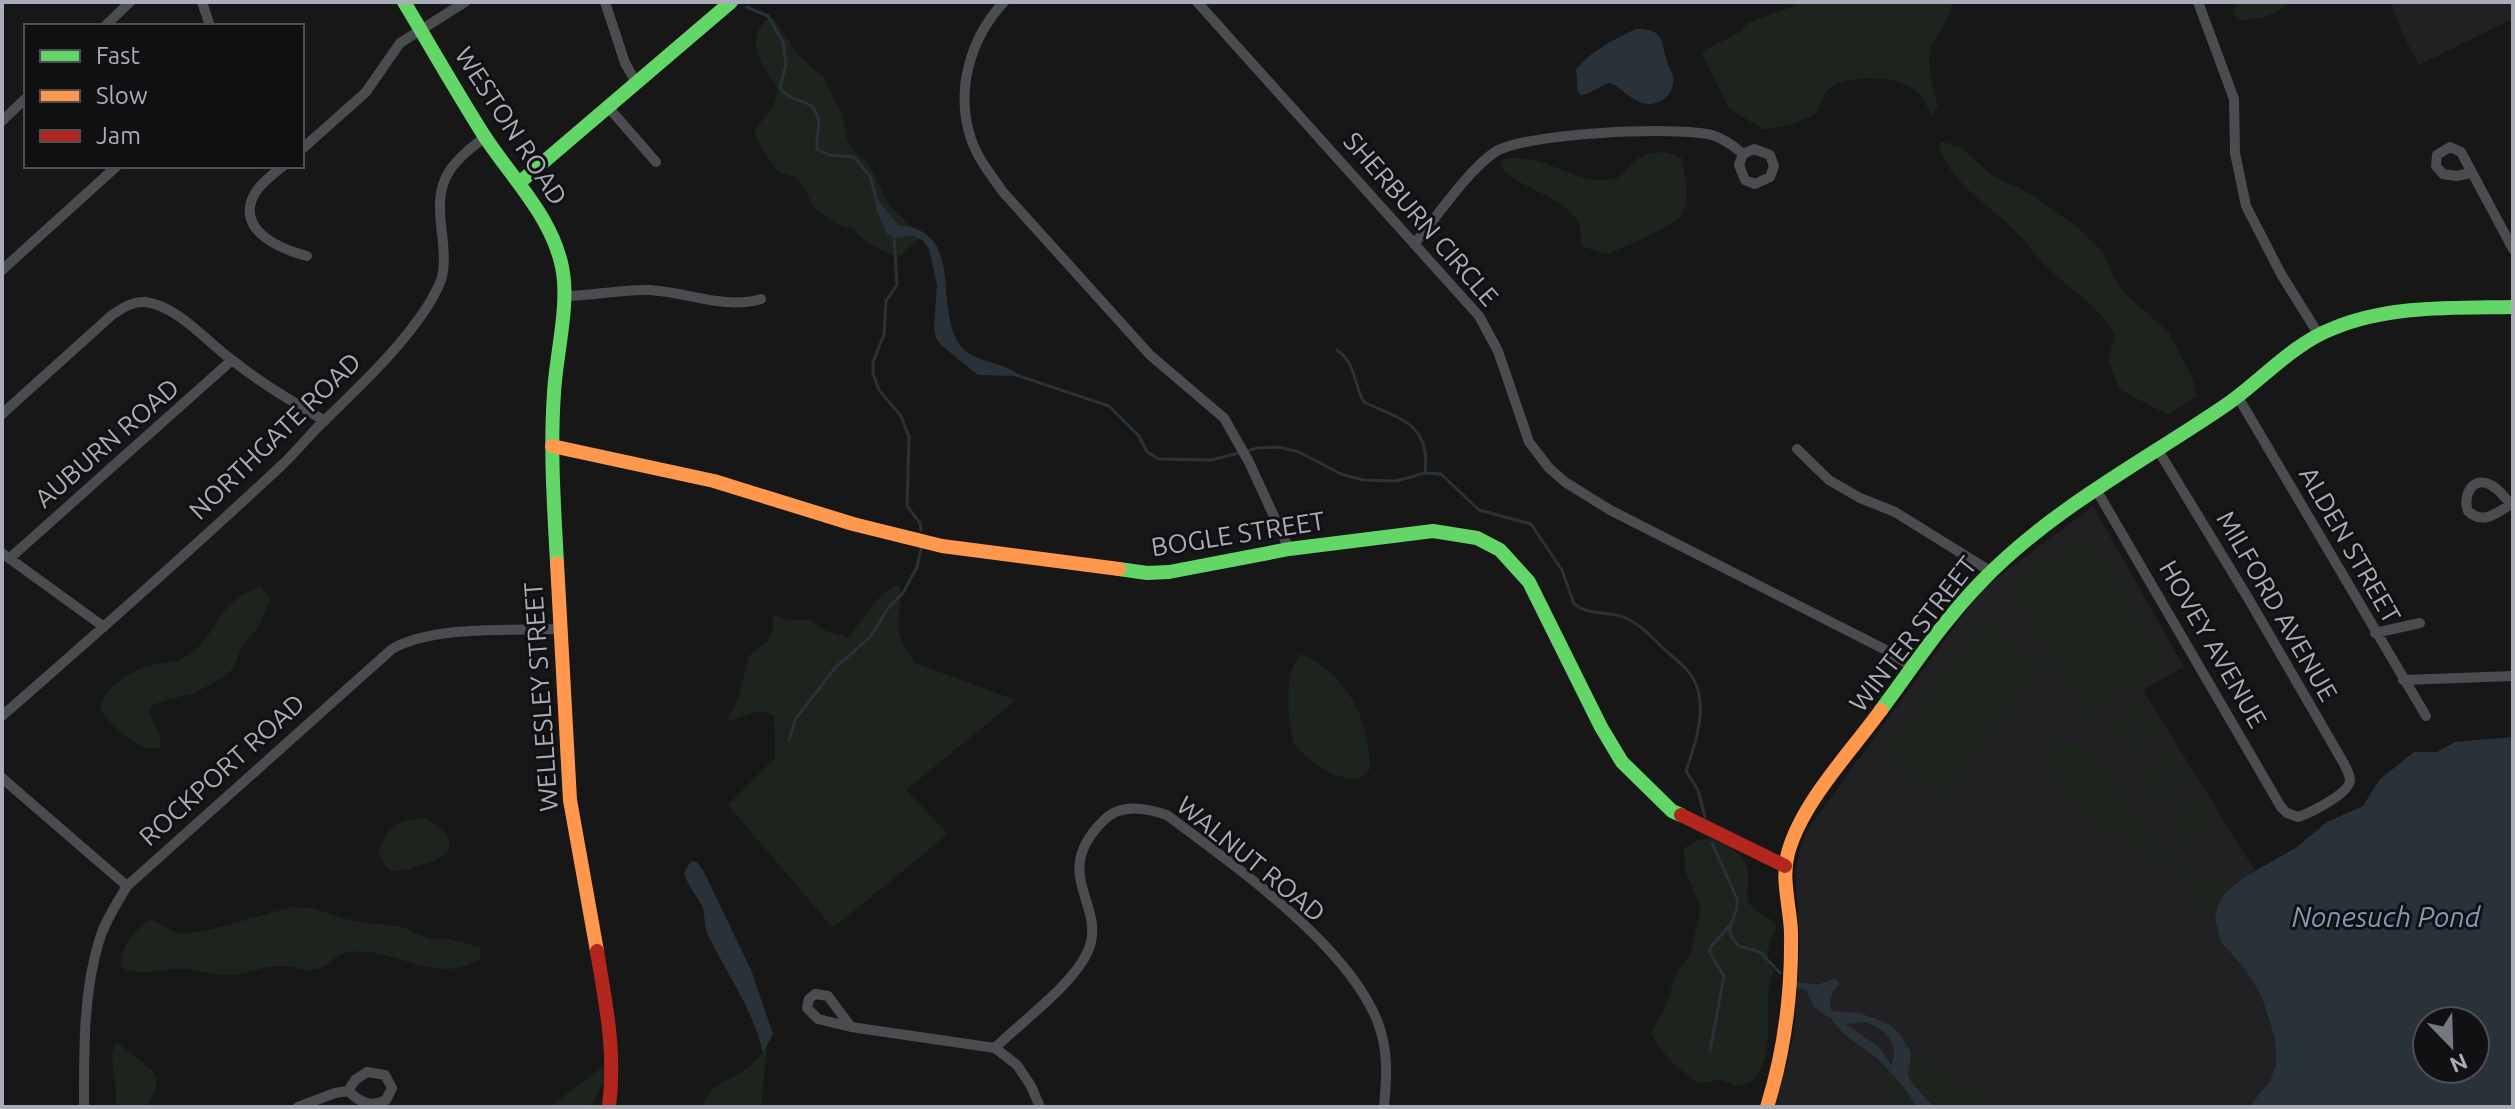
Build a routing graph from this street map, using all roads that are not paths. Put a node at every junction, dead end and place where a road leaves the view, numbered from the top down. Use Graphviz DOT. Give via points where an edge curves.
graph roads {
  1 [pos="130,2"];
  2 [pos="202,2"];
  3 [pos="404,2"];
  4 [pos="465,2"];
  5 [pos="605,2"];
  6 [pos="731,2"];
  7 [pos="1004,2"];
  8 [pos="1198,2"];
  9 [pos="2198,2"];
  10 [pos="107,24"];
  11 [pos="209,24"];
  12 [pos="421,29"];
  13 [pos="637,84"];
  14 [pos="24,100"];
  15 [pos="609,108"];
  16 [pos="2,121"];
  17 [pos="485,137"];
  18 [pos="304,147"];
  19 [pos="1743,154"];
  20 [pos="656,162"];
  21 [pos="115,168"];
  22 [pos="281,168"];
  23 [pos="2471,173"];
  24 [pos="519,183"];
  25 [pos="1414,244"];
  26 [pos="2513,249"];
  27 [pos="307,256"];
  28 [pos="2,270"];
  29 [pos="564,289"];
  30 [pos="761,299"];
  31 [pos="2513,307"];
  32 [pos="2319,335"];
  33 [pos="232,360"];
  34 [pos="2238,397"];
  35 [pos="2,414"];
  36 [pos="325,421"];
  37 [pos="552,446"];
  38 [pos="1797,449"];
  39 [pos="2158,450"];
  40 [pos="2097,491"];
  41 [pos="1289,549"];
  42 [pos="6,556"];
  43 [pos="1990,571"];
  44 [pos="2420,623"];
  45 [pos="104,627"];
  46 [pos="559,629"];
  47 [pos="2375,633"];
  48 [pos="1913,667"];
  49 [pos="2513,676"];
  50 [pos="2403,680"];
  51 [pos="2,716"];
  52 [pos="2426,716"];
  53 [pos="2,778"];
  54 [pos="2292,816"];
  55 [pos="1785,866"];
  56 [pos="127,886"];
  57 [pos="851,1027"];
  58 [pos="995,1048"];
  59 [pos="348,1091"];
  60 [pos="84,1107"];
  61 [pos="298,1107"];
  62 [pos="609,1107"];
  63 [pos="1040,1107"];
  64 [pos="1384,1107"];
  65 [pos="1767,1107"];
  1 -- 10 [label="street"];
  2 -- 11 [label="street"];
  3 -- 12 [label="street, WESTON ROAD"];
  4 -- 12 [label="street"];
  5 -- 13 [label="street"];
  6 -- 13 [label="street"];
  7 -- 41 [label="street" via="979,38 965,80 971,139 984,166 1150,355 1215,409 1239,442"];
  8 -- 25 [label="street, SHERBURN CIRCLE"];
  9 -- 32 [label="street" via="2234,99 2235,153 2246,206"];
  12 -- 17 [label="street, WESTON ROAD"];
  12 -- 18 [label="street" via="392,51 366,92"];
  13 -- 15 [label="street"];
  14 -- 16 [label="street"];
  15 -- 20 [label="street"];
  15 -- 24 [label="street"];
  17 -- 24 [label="street, WESTON ROAD"];
  17 -- 36 [label="street, NORTHGATE ROAD" via="449,171 441,189 442,277 430,302 402,342"];
  19 -- 25 [label="street" via="1722,139 1679,131 1511,144 1479,165"];
  21 -- 28 [label="street"];
  22 -- 27 [label="street" via="253,197 253,221 267,240"];
  23 -- 26 [label="street"];
  24 -- 29 [label="street, WESTON ROAD" via="556,245"];
  25 -- 48 [label="street, SHERBURN CIRCLE" via="1489,332 1529,442 1565,482"];
  29 -- 30 [label="street" via="668,292 736,304"];
  29 -- 37 [label="street, WELLESLEY STREET"];
  31 -- 32 [label="street, WINTER STREET" via="2403,313"];
  32 -- 34 [label="street, WINTER STREET"];
  33 -- 35 [label="street" via="181,318 149,303 133,303 112,315"];
  33 -- 36 [label="street"];
  33 -- 42 [label="street, AUBURN ROAD"];
  34 -- 39 [label="street, WINTER STREET"];
  34 -- 47 [label="street, ALDEN STREET"];
  36 -- 45 [label="street, NORTHGATE ROAD"];
  37 -- 41 [label="street, BOGLE STREET" via="714,481 942,546 1147,573"];
  37 -- 46 [label="street, WELLESLEY STREET"];
  38 -- 43 [label="street" via="1829,480 1895,512"];
  39 -- 40 [label="street, WINTER STREET"];
  39 -- 54 [label="street, MILFORD AVENUE" via="2349,773 2349,786 2310,812"];
  40 -- 43 [label="street, WINTER STREET"];
  40 -- 54 [label="street, HOVEY AVENUE" via="2281,807"];
  41 -- 55 [label="street, BOGLE STREET" via="1433,531 1477,538 1500,550 1529,582 1601,727 1639,781 1672,811"];
  42 -- 45 [label="street"];
  43 -- 48 [label="street, WINTER STREET"];
  44 -- 47 [label="street"];
  45 -- 51 [label="street, NORTHGATE ROAD"];
  46 -- 56 [label="street, ROCKPORT ROAD" via="433,635 403,642"];
  46 -- 62 [label="street, WELLESLEY STREET" via="570,800 612,1037"];
  47 -- 50 [label="street, ALDEN STREET"];
  48 -- 55 [label="street, WINTER STREET" via="1812,805"];
  49 -- 50 [label="street"];
  50 -- 52 [label="street, ALDEN STREET"];
  53 -- 56 [label="street"];
  55 -- 65 [label="street, WINTER STREET" via="1792,952 1782,1047"];
  56 -- 60 [label="street, ROCKPORT ROAD" via="99,940 84,1051"];
  57 -- 58 [label="street"];
  58 -- 63 [label="street" via="1017,1065"];
  58 -- 64 [label="street, WALNUT ROAD" via="1075,971 1089,949 1091,924 1079,863 1087,837 1109,815 1149,809 1167,815 1278,903 1355,980 1383,1039"];
  59 -- 61 [label="street"];
}
